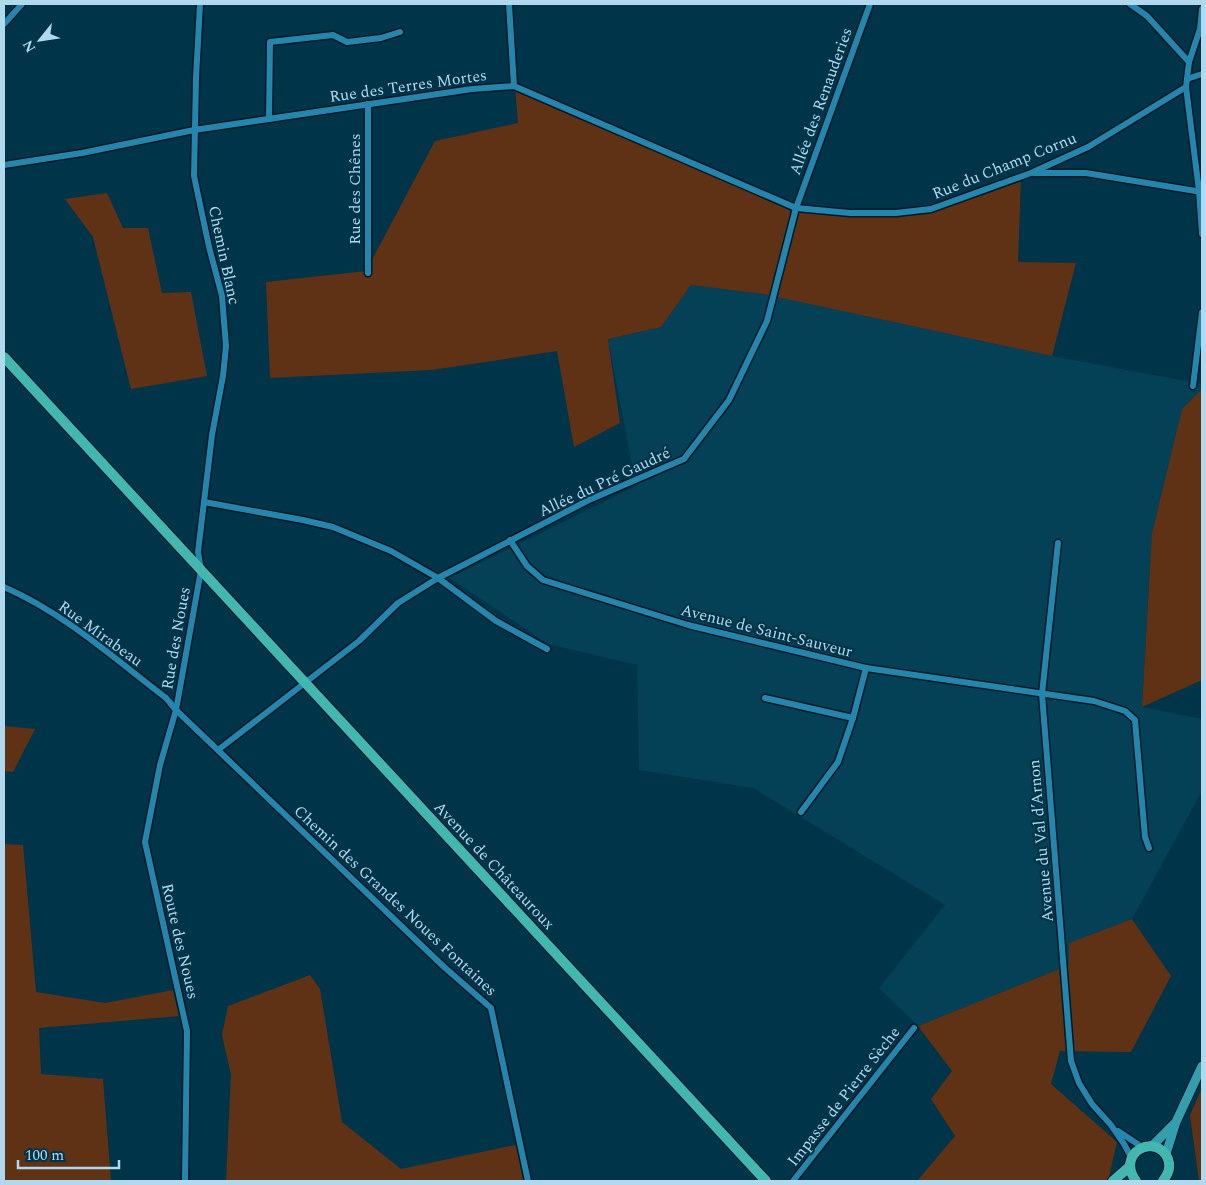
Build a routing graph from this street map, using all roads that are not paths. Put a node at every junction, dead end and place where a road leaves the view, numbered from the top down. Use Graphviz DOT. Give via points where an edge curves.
graph roads {
  1 [pos="22,4"];
  2 [pos="200,4"];
  3 [pos="509,4"];
  4 [pos="870,4"];
  5 [pos="1130,4"];
  6 [pos="1202,9"];
  7 [pos="4,24"];
  8 [pos="400,32"];
  9 [pos="1189,62"];
  10 [pos="1202,74"];
  11 [pos="1187,80"];
  12 [pos="514,86"];
  13 [pos="1186,87"];
  14 [pos="368,104"];
  15 [pos="269,119"];
  16 [pos="194,130"];
  17 [pos="4,165"];
  18 [pos="1031,173"];
  19 [pos="1201,192"];
  20 [pos="796,208"];
  21 [pos="1202,234"];
  22 [pos="368,274"];
  23 [pos="1202,312"];
  24 [pos="4,357"];
  25 [pos="1193,386"];
  26 [pos="204,502"];
  27 [pos="510,540"];
  28 [pos="1058,543"];
  29 [pos="201,570"];
  30 [pos="438,578"];
  31 [pos="4,587"];
  32 [pos="547,649"];
  33 [pos="866,668"];
  34 [pos="306,683"];
  35 [pos="1042,694"];
  36 [pos="765,698"];
  37 [pos="176,710"];
  38 [pos="853,718"];
  39 [pos="218,750"];
  40 [pos="801,812"];
  41 [pos="1149,848"];
  42 [pos="914,1028"];
  43 [pos="1202,1066"];
  44 [pos="1176,1122"];
  45 [pos="1111,1125"];
  46 [pos="1147,1147"];
  47 [pos="1166,1154"];
  48 [pos="1130,1162"];
  49 [pos="1168,1178"];
  50 [pos="185,1181"];
  51 [pos="528,1181"];
  52 [pos="766,1181"];
  53 [pos="793,1181"];
  54 [pos="1114,1181"];
  55 [pos="1136,1181"];
  1 -- 7 [label="street"];
  2 -- 16 [label="street, Chemin Blanc"];
  3 -- 12 [label="street"];
  4 -- 20 [label="street, Allée des Renauderies"];
  5 -- 9 [label="street" via="1147,16"];
  6 -- 9 [label="street" via="1200,29"];
  8 -- 15 [label="street" via="346,42 333,35 270,42"];
  9 -- 11 [label="street"];
  10 -- 11 [label="street"];
  11 -- 13 [label="street"];
  12 -- 14 [label="street, Rue des Terres Mortes"];
  12 -- 20 [label="street, Rue des Terres Mortes"];
  13 -- 18 [label="street, Rue du Champ Cornu" via="1088,147"];
  13 -- 19 [label="street"];
  14 -- 15 [label="street, Rue des Terres Mortes"];
  14 -- 22 [label="street, Rue des Chênes"];
  15 -- 16 [label="street, Rue des Terres Mortes"];
  16 -- 17 [label="street, Rue des Terres Mortes" via="82,154"];
  16 -- 26 [label="street, Chemin Blanc" via="194,176 222,296 226,346"];
  18 -- 19 [label="street" via="1086,173"];
  18 -- 20 [label="street, Rue du Champ Cornu" via="931,209 850,213"];
  19 -- 21 [label="street"];
  20 -- 27 [label="street, Allée du Pré Gaudré" via="767,321 730,400 684,459 589,500"];
  23 -- 25 [label="street"];
  24 -- 29 [label="main road, Avenue de Châteauroux"];
  26 -- 29 [label="street, Chemin Blanc" via="198,552"];
  26 -- 30 [label="street" via="333,528 391,551"];
  27 -- 30 [label="street, Allée du Pré Gaudré"];
  27 -- 33 [label="street, Avenue de Saint-Sauveur" via="526,566 543,580 688,625"];
  28 -- 35 [label="street, Avenue du Val d’Arnon"];
  29 -- 34 [label="main road, Avenue de Châteauroux"];
  29 -- 37 [label="street, Rue des Noues"];
  30 -- 32 [label="street" via="496,621"];
  30 -- 34 [label="street, Allée du Pré Gaudré" via="398,603 359,641"];
  31 -- 37 [label="street, Rue Mirabeau" via="30,599 71,626 166,698"];
  33 -- 35 [label="street, Avenue de Saint-Sauveur"];
  33 -- 38 [label="street"];
  34 -- 39 [label="street, Allée du Pré Gaudré"];
  34 -- 52 [label="main road, Avenue de Châteauroux"];
  35 -- 41 [label="street, Avenue de Saint-Sauveur" via="1094,701 1125,711 1135,720 1145,837"];
  35 -- 45 [label="street, Avenue du Val d’Arnon" via="1071,1061 1092,1104"];
  36 -- 38 [label="street"];
  37 -- 39 [label="street, Chemin des Grandes Noues Fontaines"];
  37 -- 50 [label="street, Route des Noues" via="160,764 145,842 187,1031"];
  38 -- 40 [label="street" via="838,762"];
  39 -- 51 [label="street, Chemin des Grandes Noues Fontaines" via="491,1008"];
  42 -- 53 [label="street, Impasse de Pierre Sèche"];
  43 -- 44 [label="street"];
  44 -- 46 [label="street"];
  44 -- 47 [label="street"];
  45 -- 46 [label="street, Avenue du Val d’Arnon" via="1127,1138"];
  45 -- 48 [label="street, Avenue du Val d’Arnon" via="1124,1144"];
  46 -- 47 [label="main road" via="1160,1148"];
  46 -- 48 [label="main road"];
  47 -- 49 [label="main road"];
  48 -- 54 [label="main road"];
  48 -- 55 [label="main road"];
}
